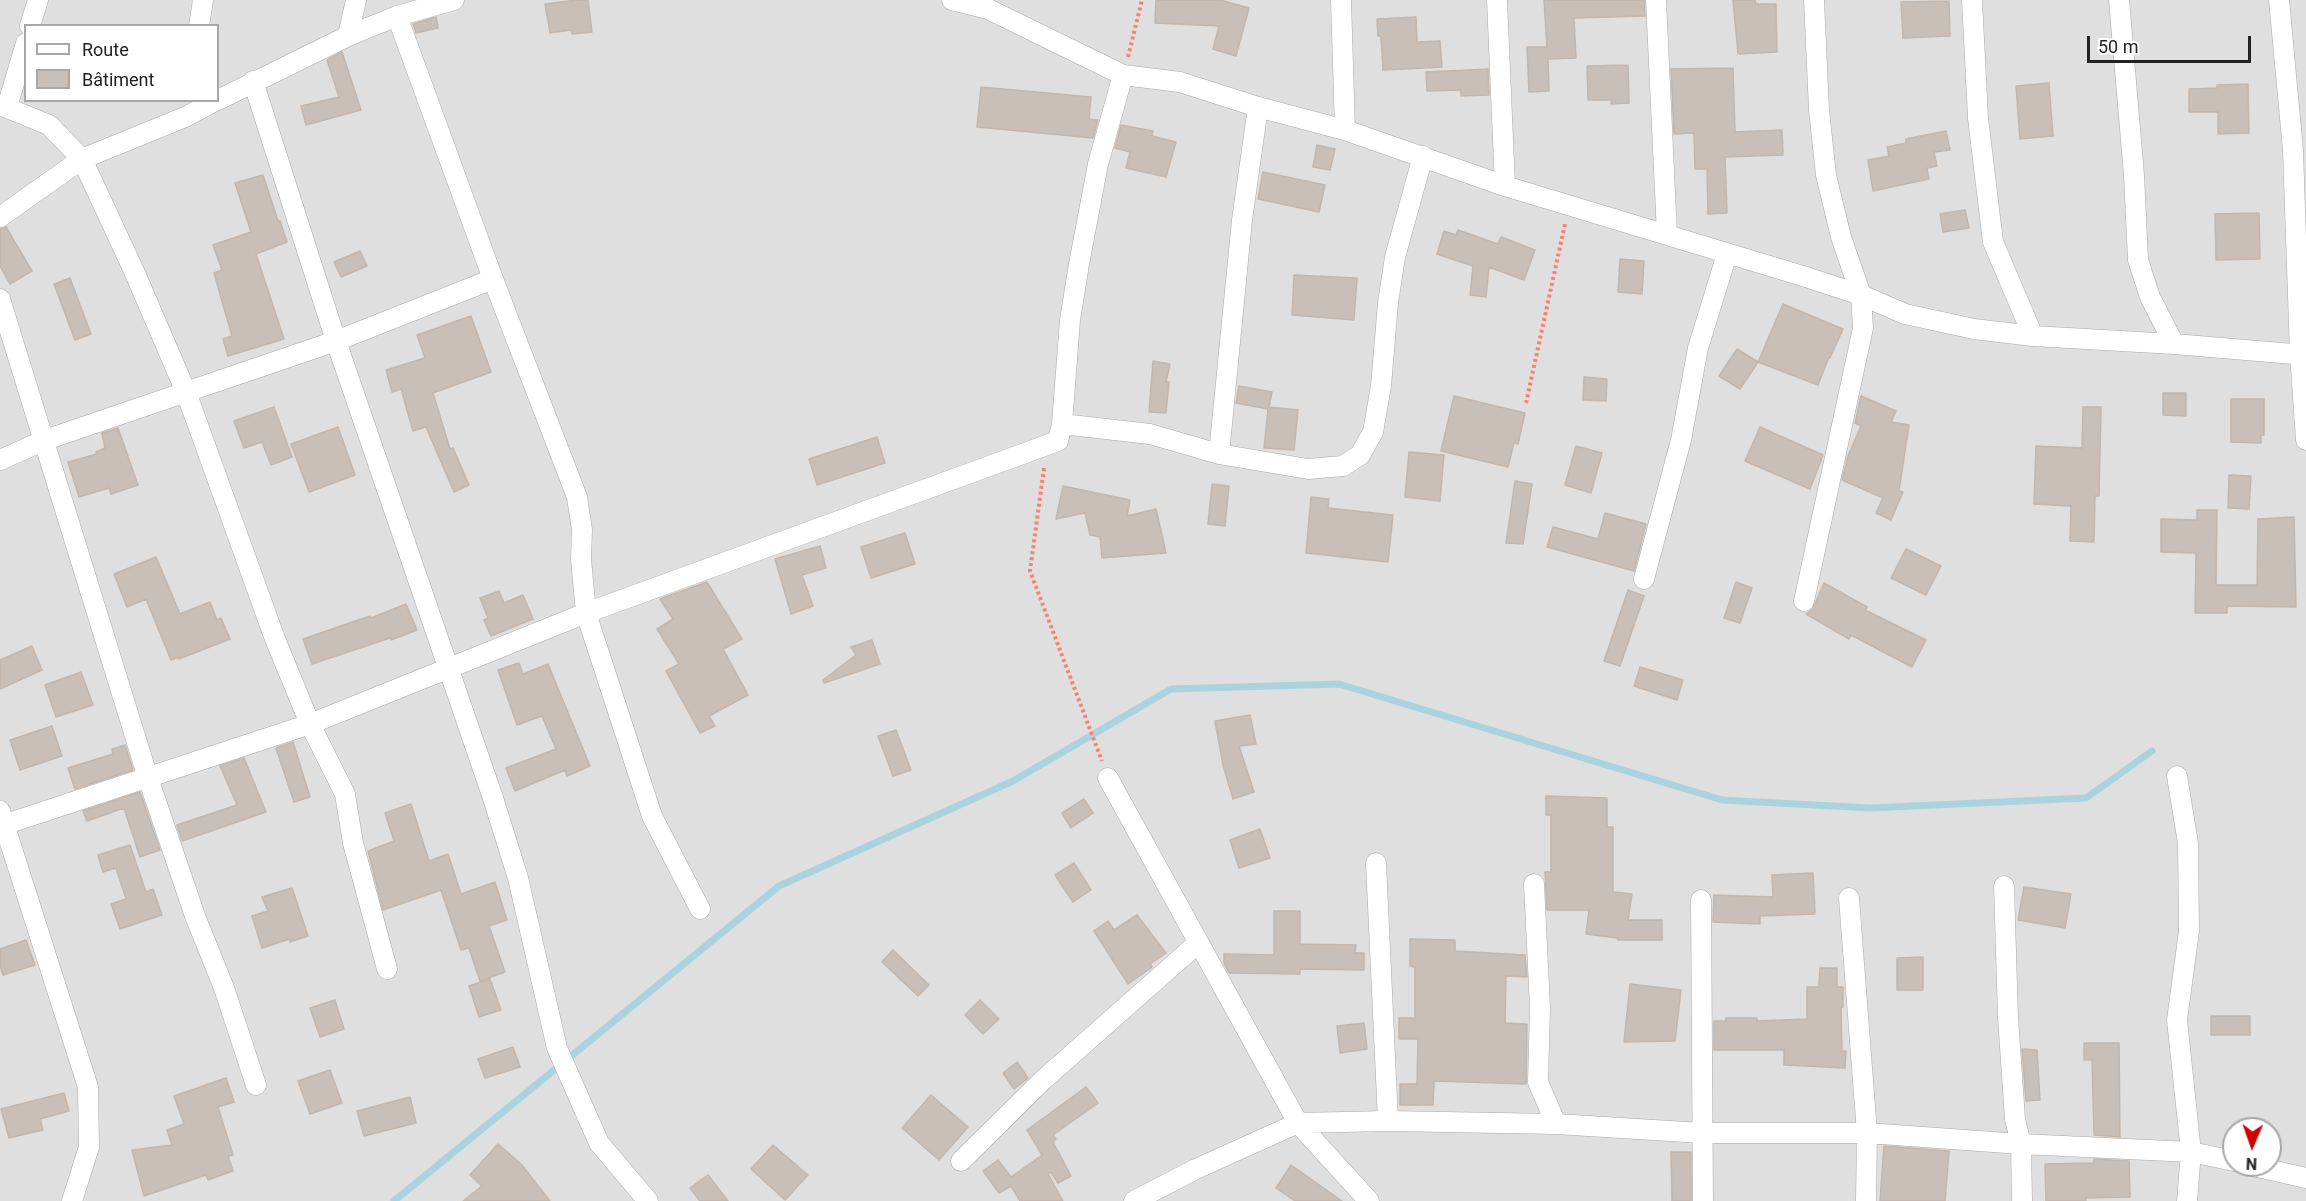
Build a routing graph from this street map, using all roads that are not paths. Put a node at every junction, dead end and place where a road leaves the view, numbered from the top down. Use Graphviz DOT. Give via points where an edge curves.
graph roads {
  1 [pos="38,0"];
  2 [pos="203,0"];
  3 [pos="356,0"];
  4 [pos="454,0"];
  5 [pos="952,0"];
  6 [pos="1341,0"];
  7 [pos="1497,0"];
  8 [pos="1656,0"];
  9 [pos="1814,0"];
  10 [pos="1972,0"];
  11 [pos="2119,0"];
  12 [pos="2279,0"];
  13 [pos="989,5"];
  14 [pos="397,16"];
  15 [pos="31,24"];
  16 [pos="199,24"];
  17 [pos="348,36"];
  18 [pos="24,49"];
  19 [pos="1124,75"];
  20 [pos="254,81"];
  21 [pos="219,99"];
  22 [pos="210,102"];
  23 [pos="4,106"];
  24 [pos="1258,107"];
  25 [pos="187,109"];
  26 [pos="1345,130"];
  27 [pos="1423,156"];
  28 [pos="82,159"];
  29 [pos="1506,186"];
  30 [pos="0,217"];
  31 [pos="1667,234"];
  32 [pos="1727,254"];
  33 [pos="492,279"];
  34 [pos="1861,295"];
  35 [pos="0,299"];
  36 [pos="2033,336"];
  37 [pos="336,341"];
  38 [pos="2174,344"];
  39 [pos="2303,354"];
  40 [pos="186,392"];
  41 [pos="1062,424"];
  42 [pos="45,440"];
  43 [pos="2306,440"];
  44 [pos="1219,454"];
  45 [pos="0,460"];
  46 [pos="1644,579"];
  47 [pos="1804,601"];
  48 [pos="586,614"];
  49 [pos="449,670"];
  50 [pos="310,724"];
  51 [pos="2177,776"];
  52 [pos="148,778"];
  53 [pos="1108,778"];
  54 [pos="1,821"];
  55 [pos="1376,863"];
  56 [pos="1534,884"];
  57 [pos="2004,886"];
  58 [pos="1849,898"];
  59 [pos="1701,900"];
  60 [pos="700,909"];
  61 [pos="1198,943"];
  62 [pos="387,969"];
  63 [pos="256,1085"];
  64 [pos="1388,1121"];
  65 [pos="1298,1123"];
  66 [pos="1556,1124"];
  67 [pos="1702,1133"];
  68 [pos="1867,1133"];
  69 [pos="2021,1144"];
  70 [pos="2191,1152"];
  71 [pos="2222,1158"];
  72 [pos="961,1161"];
  73 [pos="2282,1173"];
  74 [pos="2306,1178"];
  75 [pos="72,1201"];
  76 [pos="648,1201"];
  77 [pos="1134,1201"];
  78 [pos="1370,1201"];
  79 [pos="1703,1201"];
  80 [pos="1866,1201"];
  81 [pos="2022,1201"];
  82 [pos="2187,1201"];
  1 -- 15 [label="street"];
  2 -- 16 [label="street"];
  3 -- 17 [label="street"];
  4 -- 14 [label="street"];
  5 -- 13 [label="street"];
  6 -- 26 [label="street"];
  7 -- 29 [label="street"];
  8 -- 31 [label="street"];
  9 -- 34 [label="street" via="1826,175"];
  10 -- 36 [label="street" via="1978,118 1993,242"];
  11 -- 38 [label="street" via="2138,260 2150,297"];
  12 -- 39 [label="street" via="2293,150"];
  13 -- 19 [label="street"];
  14 -- 17 [label="street"];
  14 -- 33 [label="street"];
  17 -- 20 [label="street"];
  18 -- 23 [label="street"];
  19 -- 24 [label="street" via="1180,82"];
  19 -- 41 [label="street" via="1098,164 1079,264 1070,320"];
  20 -- 21 [label="street"];
  20 -- 37 [label="street"];
  22 -- 25 [label="street"];
  23 -- 28 [label="street" via="49,125"];
  24 -- 26 [label="street"];
  24 -- 44 [label="street" via="1242,220"];
  25 -- 28 [label="street"];
  26 -- 27 [label="street"];
  27 -- 29 [label="street"];
  27 -- 44 [label="street" via="1395,257 1373,432 1360,455 1343,466 1308,469"];
  28 -- 30 [label="street"];
  28 -- 40 [label="street"];
  29 -- 31 [label="street"];
  31 -- 32 [label="street"];
  32 -- 34 [label="street"];
  32 -- 46 [label="street" via="1698,348 1681,440"];
  33 -- 37 [label="street"];
  33 -- 48 [label="street" via="577,497"];
  34 -- 36 [label="street" via="1905,314 1974,329"];
  34 -- 47 [label="street" via="1863,328"];
  35 -- 42 [label="street"];
  36 -- 38 [label="street"];
  37 -- 40 [label="street"];
  37 -- 49 [label="street"];
  38 -- 39 [label="street"];
  39 -- 43 [label="street"];
  40 -- 42 [label="street"];
  40 -- 50 [label="street" via="275,639"];
  41 -- 44 [label="street" via="1150,434"];
  41 -- 48 [label="street" via="1058,441 1047,446"];
  42 -- 45 [label="street"];
  42 -- 52 [label="street"];
  48 -- 49 [label="street"];
  48 -- 60 [label="street" via="652,816"];
  49 -- 50 [label="street"];
  49 -- 76 [label="street" via="518,878 557,1048 599,1143"];
  50 -- 52 [label="street"];
  50 -- 62 [label="street" via="345,794 353,843"];
  51 -- 70 [label="street" via="2188,843 2189,931 2177,1020"];
  52 -- 54 [label="street"];
  52 -- 63 [label="street"];
  53 -- 61 [label="street"];
  54 -- 75 [label="street" via="88,1088 89,1147"];
  55 -- 64 [label="street"];
  56 -- 66 [label="street" via="1540,1008 1538,1082"];
  57 -- 69 [label="street" via="2012,1074"];
  58 -- 68 [label="street"];
  59 -- 67 [label="street"];
  61 -- 65 [label="street"];
  61 -- 72 [label="street" via="1043,1080"];
  64 -- 65 [label="street"];
  64 -- 66 [label="street"];
  65 -- 77 [label="street"];
  65 -- 78 [label="street"];
  66 -- 67 [label="street"];
  67 -- 68 [label="street"];
  67 -- 79 [label="street"];
  68 -- 69 [label="street"];
  68 -- 80 [label="street"];
  69 -- 70 [label="street"];
  69 -- 81 [label="street"];
  70 -- 71 [label="street"];
  70 -- 82 [label="street"];
  73 -- 74 [label="street"];
}
